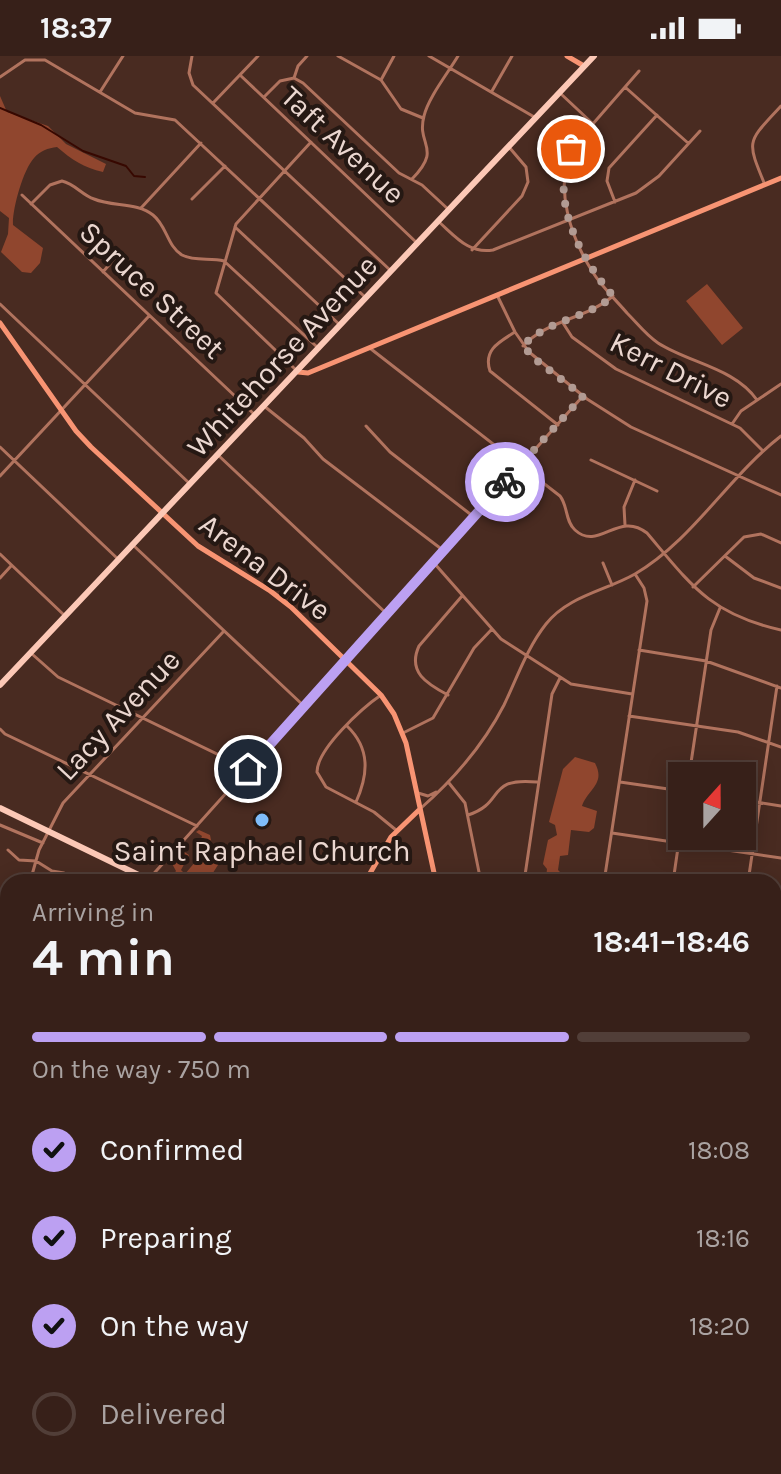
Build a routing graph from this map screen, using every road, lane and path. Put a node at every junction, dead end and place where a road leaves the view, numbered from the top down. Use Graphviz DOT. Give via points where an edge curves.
graph roads {
  1 [pos="18,56"];
  2 [pos="123,56"];
  3 [pos="192,56"];
  4 [pos="258,56"];
  5 [pos="307,56"];
  6 [pos="338,56"];
  7 [pos="394,56"];
  8 [pos="429,56"];
  9 [pos="458,56"];
  10 [pos="512,56"];
  11 [pos="567,56"];
  12 [pos="594,56"];
  13 [pos="45,58"];
  14 [pos="20,62"];
  15 [pos="584,66"];
  16 [pos="451,69"];
  17 [pos="639,71"];
  18 [pos="240,75"];
  19 [pos="0,77"];
  20 [pos="294,78"];
  21 [pos="381,80"];
  22 [pos="625,87"];
  23 [pos="100,92"];
  24 [pos="491,92"];
  25 [pos="560,93"];
  26 [pos="264,97"];
  27 [pos="213,103"];
  28 [pos="781,106"];
  29 [pos="657,115"];
  30 [pos="423,118"];
  31 [pos="536,118"];
  32 [pos="592,123"];
  33 [pos="700,131"];
  34 [pos="311,142"];
  35 [pos="201,143"];
  36 [pos="689,143"];
  37 [pos="509,147"];
  38 [pos="225,166"];
  39 [pos="285,171"];
  40 [pos="781,178"];
  41 [pos="412,179"];
  42 [pos="765,185"];
  43 [pos="22,195"];
  44 [pos="259,198"];
  45 [pos="192,199"];
  46 [pos="615,202"];
  47 [pos="31,204"];
  48 [pos="141,208"];
  49 [pos="449,210"];
  50 [pos="570,220"];
  51 [pos="439,222"];
  52 [pos="235,227"];
  53 [pos="418,244"];
  54 [pos="472,250"];
  55 [pos="118,254"];
  56 [pos="586,260"];
  57 [pos="224,261"];
  58 [pos="103,272"];
  59 [pos="392,272"];
  60 [pos="497,295"];
  61 [pos="613,296"];
  62 [pos="366,299"];
  63 [pos="0,304"];
  64 [pos="149,316"];
  65 [pos="0,323"];
  66 [pos="563,323"];
  67 [pos="341,326"];
  68 [pos="515,332"];
  69 [pos="523,346"];
  70 [pos="368,347"];
  71 [pos="319,349"];
  72 [pos="298,372"];
  73 [pos="781,384"];
  74 [pos="85,385"];
  75 [pos="583,396"];
  76 [pos="757,400"];
  77 [pos="264,406"];
  78 [pos="61,411"];
  79 [pos="255,415"];
  80 [pos="732,424"];
  81 [pos="558,425"];
  82 [pos="366,426"];
  83 [pos="781,436"];
  84 [pos="0,447"];
  85 [pos="763,451"];
  86 [pos="218,455"];
  87 [pos="14,460"];
  88 [pos="591,460"];
  89 [pos="521,465"];
  90 [pos="739,475"];
  91 [pos="0,476"];
  92 [pos="635,480"];
  93 [pos="191,484"];
  94 [pos="657,491"];
  95 [pos="781,495"];
  96 [pos="162,515"];
  97 [pos="474,517"];
  98 [pos="625,525"];
  99 [pos="781,543"];
  100 [pos="133,545"];
  101 [pos="444,551"];
  102 [pos="664,553"];
  103 [pos="0,554"];
  104 [pos="725,556"];
  105 [pos="119,560"];
  106 [pos="434,563"];
  107 [pos="603,563"];
  108 [pos="12,566"];
  109 [pos="635,574"];
  110 [pos="0,578"];
  111 [pos="612,585"];
  112 [pos="693,587"];
  113 [pos="781,588"];
  114 [pos="463,594"];
  115 [pos="720,608"];
  116 [pos="387,614"];
  117 [pos="66,617"];
  118 [pos="492,629"];
  119 [pos="781,630"];
  120 [pos="224,631"];
  121 [pos="639,650"];
  122 [pos="32,654"];
  123 [pos="527,656"];
  124 [pos="347,660"];
  125 [pos="706,661"];
  126 [pos="560,678"];
  127 [pos="0,685"];
  128 [pos="779,687"];
  129 [pos="632,694"];
  130 [pos="381,695"];
  131 [pos="448,695"];
  132 [pos="305,707"];
  133 [pos="629,716"];
  134 [pos="142,718"];
  135 [pos="347,726"];
  136 [pos="696,726"];
  137 [pos="0,729"];
  138 [pos="403,733"];
  139 [pos="769,742"];
  140 [pos="781,747"];
  141 [pos="691,762"];
  142 [pos="248,769"];
  143 [pos="89,774"];
  144 [pos="537,782"];
  145 [pos="620,782"];
  146 [pos="449,783"];
  147 [pos="668,789"];
  148 [pos="440,790"];
  149 [pos="416,792"];
  150 [pos="356,802"];
  151 [pos="756,802"];
  152 [pos="760,803"];
  153 [pos="781,806"];
  154 [pos="0,808"];
  155 [pos="420,809"];
  156 [pos="468,815"];
  157 [pos="423,822"];
  158 [pos="0,825"];
  159 [pos="197,826"];
  160 [pos="399,828"];
  161 [pos="47,831"];
  162 [pos="612,833"];
  163 [pos="668,841"];
  164 [pos="43,843"];
  165 [pos="8,850"];
  166 [pos="678,850"];
  167 [pos="728,850"];
  168 [pos="752,854"];
  169 [pos="781,858"];
  170 [pos="36,861"];
  171 [pos="64,873"];
  172 [pos="32,874"];
  173 [pos="136,874"];
  174 [pos="156,874"];
  175 [pos="369,874"];
  176 [pos="434,874"];
  177 [pos="479,874"];
  178 [pos="525,874"];
  179 [pos="606,874"];
  180 [pos="674,874"];
  181 [pos="750,874"];
  1 -- 14 [label="street"];
  2 -- 23 [label="street"];
  3 -- 27 [label="street" via="191,81"];
  4 -- 18 [label="street"];
  5 -- 20 [label="street"];
  6 -- 21 [label="street"];
  7 -- 21 [label="street"];
  8 -- 16 [label="street"];
  9 -- 16 [label="street"];
  10 -- 24 [label="street"];
  11 -- 15 [label="main road"];
  12 -- 15 [label="main road, Whitehorse Avenue"];
  13 -- 14 [label="street"];
  13 -- 23 [label="street"];
  14 -- 19 [label="street"];
  15 -- 25 [label="main road, Whitehorse Avenue"];
  16 -- 24 [label="street"];
  16 -- 30 [label="street"];
  17 -- 22 [label="street"];
  18 -- 26 [label="street, Taft Avenue"];
  18 -- 27 [label="street"];
  20 -- 26 [label="street" via="280,81"];
  20 -- 41 [label="street"];
  21 -- 30 [label="street" via="401,109"];
  22 -- 29 [label="street"];
  22 -- 32 [label="street"];
  23 -- 35 [label="street" via="135,113 175,120"];
  24 -- 31 [label="street"];
  25 -- 31 [label="main road, Whitehorse Avenue"];
  25 -- 32 [label="street"];
  26 -- 34 [label="street, Taft Avenue"];
  27 -- 39 [label="street"];
  28 -- 42 [label="street" via="751,143"];
  29 -- 36 [label="street"];
  29 -- 46 [label="street" via="609,168 607,181"];
  30 -- 41 [label="street" via="428,159"];
  31 -- 37 [label="main road, Whitehorse Avenue"];
  32 -- 50 [label="street" via="566,161 564,199"];
  33 -- 36 [label="street"];
  34 -- 39 [label="street"];
  34 -- 53 [label="street, Taft Avenue"];
  35 -- 38 [label="street"];
  35 -- 48 [label="street"];
  36 -- 46 [label="street" via="651,183"];
  37 -- 49 [label="main road, Whitehorse Avenue"];
  37 -- 54 [label="street" via="526,167 527,187"];
  38 -- 44 [label="street"];
  38 -- 45 [label="street"];
  39 -- 44 [label="street"];
  39 -- 59 [label="street"];
  40 -- 42 [label="main road"];
  41 -- 49 [label="street"];
  42 -- 56 [label="main road"];
  43 -- 47 [label="street, Spruce Street"];
  44 -- 52 [label="street"];
  44 -- 62 [label="street"];
  46 -- 50 [label="street"];
  47 -- 48 [label="street" via="62,181 97,200"];
  47 -- 58 [label="street, Spruce Street"];
  48 -- 57 [label="street" via="159,221 180,254"];
  49 -- 51 [label="main road, Whitehorse Avenue"];
  50 -- 54 [label="street" via="493,250"];
  50 -- 56 [label="street"];
  51 -- 53 [label="main road, Whitehorse Avenue"];
  51 -- 54 [label="street"];
  52 -- 57 [label="street"];
  52 -- 67 [label="street"];
  53 -- 59 [label="main road, Whitehorse Avenue"];
  55 -- 58 [label="street"];
  56 -- 60 [label="main road"];
  56 -- 61 [label="street"];
  57 -- 71 [label="street"];
  57 -- 72 [label="street" via="216,293"];
  58 -- 64 [label="street, Spruce Street"];
  59 -- 62 [label="main road, Whitehorse Avenue"];
  60 -- 68 [label="street"];
  60 -- 70 [label="main road"];
  61 -- 66 [label="street"];
  61 -- 76 [label="street" via="658,343 745,384"];
  62 -- 67 [label="main road, Whitehorse Avenue"];
  63 -- 74 [label="street"];
  64 -- 74 [label="street"];
  64 -- 79 [label="street, Spruce Street"];
  65 -- 78 [label="main road, Arena Drive"];
  66 -- 69 [label="street" via="541,331"];
  66 -- 80 [label="street, Kerr Drive" via="574,339 616,369"];
  67 -- 71 [label="main road, Whitehorse Avenue"];
  68 -- 69 [label="street"];
  68 -- 81 [label="street" via="491,349 490,371"];
  69 -- 75 [label="street"];
  70 -- 72 [label="main road" via="308,373"];
  70 -- 89 [label="street"];
  71 -- 72 [label="main road, Whitehorse Avenue"];
  72 -- 77 [label="main road, Whitehorse Avenue"];
  73 -- 76 [label="street"];
  74 -- 78 [label="street"];
  74 -- 93 [label="street"];
  75 -- 81 [label="street"];
  75 -- 90 [label="street" via="620,421"];
  76 -- 80 [label="street"];
  77 -- 79 [label="main road, Whitehorse Avenue"];
  77 -- 101 [label="street" via="323,459"];
  78 -- 87 [label="street"];
  78 -- 96 [label="main road, Arena Drive"];
  79 -- 86 [label="main road, Whitehorse Avenue"];
  80 -- 85 [label="street, Kerr Drive"];
  81 -- 89 [label="street"];
  82 -- 97 [label="street" via="390,452"];
  83 -- 85 [label="street"];
  84 -- 87 [label="street"];
  85 -- 90 [label="street"];
  86 -- 93 [label="main road, Whitehorse Avenue"];
  86 -- 116 [label="street"];
  87 -- 91 [label="street"];
  87 -- 105 [label="street"];
  88 -- 92 [label="street"];
  89 -- 97 [label="street"];
  89 -- 98 [label="street" via="562,499 570,525 580,534 597,536"];
  90 -- 95 [label="street"];
  90 -- 102 [label="street"];
  92 -- 94 [label="street"];
  92 -- 98 [label="street" via="624,507"];
  93 -- 96 [label="main road, Whitehorse Avenue"];
  96 -- 100 [label="main road, Whitehorse Avenue"];
  96 -- 124 [label="main road, Arena Drive" via="211,556 280,598"];
  97 -- 101 [label="street"];
  98 -- 102 [label="street" via="643,529"];
  99 -- 104 [label="street" via="752,534"];
  100 -- 105 [label="main road, Whitehorse Avenue"];
  100 -- 120 [label="street"];
  101 -- 106 [label="street"];
  102 -- 109 [label="street"];
  102 -- 112 [label="street"];
  103 -- 108 [label="street"];
  104 -- 112 [label="street"];
  104 -- 113 [label="street" via="754,578"];
  105 -- 117 [label="main road, Whitehorse Avenue"];
  106 -- 114 [label="street"];
  106 -- 116 [label="street"];
  107 -- 111 [label="street"];
  108 -- 110 [label="street"];
  108 -- 117 [label="street"];
  109 -- 111 [label="street"];
  109 -- 121 [label="street" via="647,598"];
  111 -- 123 [label="street" via="557,613"];
  112 -- 115 [label="street"];
  114 -- 118 [label="street"];
  114 -- 131 [label="street" via="415,655 422,679"];
  115 -- 119 [label="street"];
  115 -- 125 [label="street"];
  116 -- 124 [label="street"];
  117 -- 122 [label="main road, Whitehorse Avenue"];
  118 -- 123 [label="street"];
  118 -- 131 [label="street" via="474,648"];
  120 -- 132 [label="street"];
  120 -- 134 [label="street, Lacy Avenue"];
  121 -- 125 [label="street"];
  121 -- 129 [label="street"];
  122 -- 127 [label="main road, Whitehorse Avenue"];
  122 -- 134 [label="street" via="58,677"];
  123 -- 126 [label="street"];
  123 -- 146 [label="street" via="491,729"];
  124 -- 130 [label="main road, Arena Drive"];
  124 -- 132 [label="street"];
  125 -- 128 [label="street"];
  125 -- 136 [label="street"];
  126 -- 129 [label="street" via="575,686"];
  126 -- 144 [label="street" via="552,694"];
  128 -- 139 [label="street"];
  129 -- 133 [label="street"];
  130 -- 135 [label="street"];
  130 -- 138 [label="main road, Arena Drive"];
  131 -- 138 [label="street" via="429,722"];
  132 -- 142 [label="street"];
  133 -- 136 [label="street"];
  133 -- 145 [label="street"];
  134 -- 142 [label="street"];
  134 -- 143 [label="street, Lacy Avenue"];
  135 -- 150 [label="street" via="358,737 366,770"];
  135 -- 150 [label="street" via="322,754 317,772 326,787"];
  136 -- 139 [label="street"];
  136 -- 141 [label="street"];
  137 -- 143 [label="street"];
  138 -- 149 [label="main road, Arena Drive"];
  139 -- 140 [label="street"];
  139 -- 152 [label="street"];
  142 -- 159 [label="street"];
  143 -- 159 [label="street"];
  143 -- 161 [label="street, Lacy Avenue"];
  144 -- 156 [label="street" via="509,781 485,807"];
  144 -- 178 [label="street"];
  145 -- 147 [label="street"];
  145 -- 162 [label="street"];
  146 -- 148 [label="street"];
  146 -- 156 [label="street"];
  148 -- 149 [label="street" via="428,796"];
  148 -- 155 [label="street"];
  149 -- 155 [label="main road, Arena Drive"];
  150 -- 160 [label="street"];
  151 -- 152 [label="street"];
  152 -- 153 [label="street"];
  152 -- 168 [label="street"];
  154 -- 161 [label="main road"];
  155 -- 157 [label="main road, Arena Drive"];
  155 -- 160 [label="main road"];
  156 -- 177 [label="street"];
  157 -- 160 [label="main road"];
  157 -- 176 [label="main road, Arena Drive"];
  158 -- 164 [label="street"];
  159 -- 174 [label="street"];
  160 -- 175 [label="main road"];
  161 -- 164 [label="street, Lacy Avenue"];
  161 -- 173 [label="main road"];
  162 -- 163 [label="street"];
  162 -- 179 [label="street"];
  164 -- 170 [label="street, Lacy Avenue"];
  165 -- 170 [label="street" via="19,860"];
  166 -- 180 [label="street"];
  167 -- 168 [label="street"];
  168 -- 169 [label="street"];
  168 -- 181 [label="street"];
  170 -- 171 [label="street"];
  170 -- 172 [label="street, Lacy Avenue"];
}
